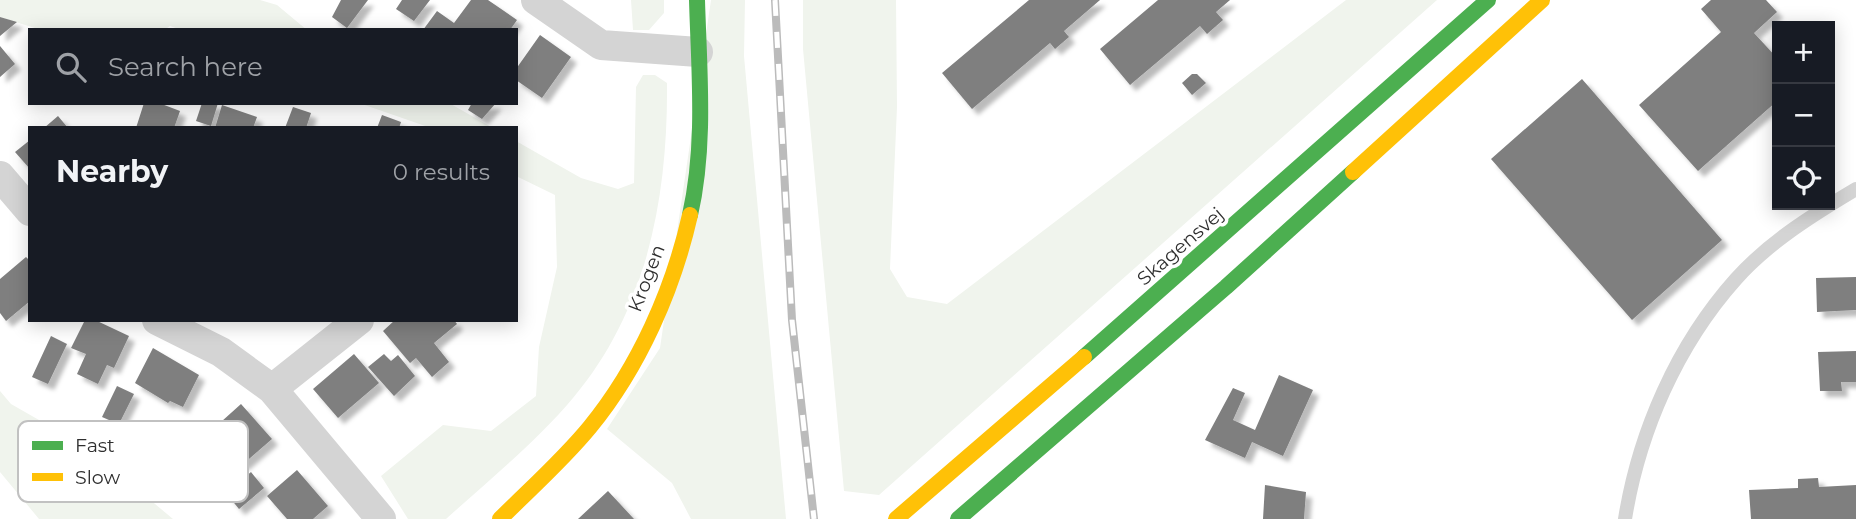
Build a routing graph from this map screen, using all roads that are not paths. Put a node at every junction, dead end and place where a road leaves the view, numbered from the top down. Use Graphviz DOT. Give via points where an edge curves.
graph roads {
  1 [pos="536,0"];
  2 [pos="698,0"];
  3 [pos="1488,0"];
  4 [pos="1542,0"];
  5 [pos="698,52"];
  6 [pos="0,176"];
  7 [pos="1856,189"];
  8 [pos="28,209"];
  9 [pos="161,322"];
  10 [pos="356,322"];
  11 [pos="272,389"];
  12 [pos="381,519"];
  13 [pos="500,519"];
  14 [pos="896,519"];
  15 [pos="958,519"];
  16 [pos="1625,519"];
  1 -- 5 [label="street" via="601,45"];
  2 -- 5 [label="main road, Krogen"];
  3 -- 14 [label="main road, Skagensvej"];
  4 -- 15 [label="main road" via="1226,287"];
  5 -- 13 [label="main road, Krogen" via="699,137 693,201 675,270 646,337 599,416"];
  6 -- 8 [label="street"];
  7 -- 16 [label="lane" via="1804,221 1737,279 1676,363 1639,451"];
  9 -- 11 [label="street" via="221,352"];
  10 -- 11 [label="street"];
  11 -- 12 [label="street"];
}
